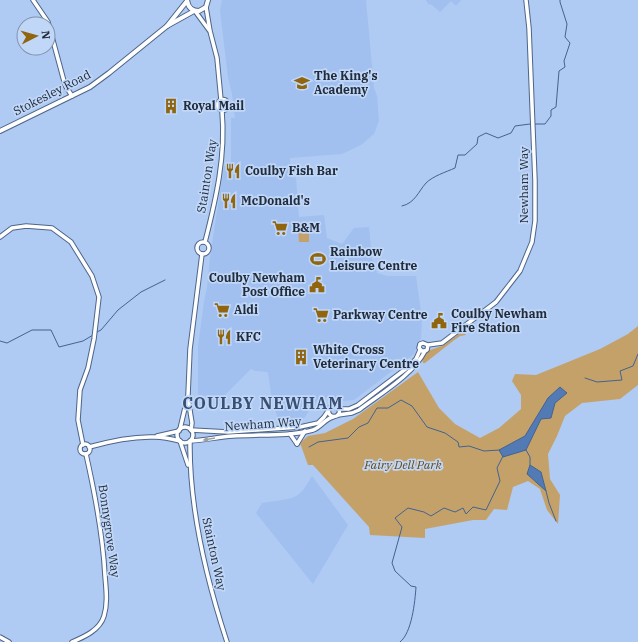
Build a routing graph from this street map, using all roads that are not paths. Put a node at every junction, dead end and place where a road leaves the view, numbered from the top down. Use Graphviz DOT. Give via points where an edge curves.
graph roads {
  1 [pos="33,0"];
  2 [pos="526,0"];
  3 [pos="187,1"];
  4 [pos="208,1"];
  5 [pos="206,7"];
  6 [pos="195,11"];
  7 [pos="167,26"];
  8 [pos="210,31"];
  9 [pos="72,96"];
  10 [pos="222,100"];
  11 [pos="222,111"];
  12 [pos="0,131"];
  13 [pos="0,237"];
  14 [pos="205,242"];
  15 [pos="202,254"];
  16 [pos="428,345"];
  17 [pos="420,350"];
  18 [pos="425,351"];
  19 [pos="188,395"];
  20 [pos="339,409"];
  21 [pos="328,411"];
  22 [pos="338,415"];
  23 [pos="333,416"];
  24 [pos="179,430"];
  25 [pos="191,430"];
  26 [pos="305,431"];
  27 [pos="290,434"];
  28 [pos="156,437"];
  29 [pos="180,441"];
  30 [pos="190,441"];
  31 [pos="83,444"];
  32 [pos="89,447"];
  33 [pos="86,454"];
  34 [pos="189,468"];
  35 [pos="0,637"];
  36 [pos="9,642"];
  37 [pos="72,642"];
  38 [pos="227,642"];
  1 -- 9 [label="street" via="51,29 65,85"];
  2 -- 16 [label="street, Newham Way" via="533,119 535,221 532,242 520,271 496,302 442,343"];
  3 -- 6 [label="main road"];
  3 -- 7 [label="main road"];
  4 -- 5 [label="main road"];
  5 -- 6 [label="main road"];
  5 -- 8 [label="street, Stainton Way"];
  6 -- 7 [label="main road"];
  6 -- 8 [label="street, Stainton Way"];
  7 -- 9 [label="main road, Stokesley Road" via="109,73"];
  8 -- 10 [label="street, Stainton Way" via="217,58"];
  9 -- 12 [label="main road, Stokesley Road"];
  10 -- 11 [label="street, Stainton Way" via="217,106"];
  10 -- 11 [label="street, Stainton Way" via="228,104 227,109"];
  11 -- 14 [label="street, Stainton Way" via="224,129 220,175"];
  13 -- 31 [label="street" via="12,228 52,228 70,242 92,276 99,298 94,339 80,390 78,420"];
  14 -- 15 [label="street" via="199,244 198,248"];
  14 -- 15 [label="street" via="209,245 209,250"];
  15 -- 19 [label="street" via="190,349"];
  16 -- 17 [label="street, Newham Way" via="421,343"];
  16 -- 18 [label="street, Newham Way"];
  17 -- 18 [label="street"];
  17 -- 20 [label="street, Newham Way" via="416,359 407,368 358,405 349,409"];
  18 -- 22 [label="street, Newham Way" via="421,360 410,371 359,410"];
  19 -- 24 [label="street"];
  19 -- 25 [label="street"];
  20 -- 21 [label="street, Newham Way" via="331,405"];
  20 -- 22 [label="street"];
  21 -- 23 [label="street"];
  21 -- 25 [label="street, Newham Way" via="318,423 300,427 228,432"];
  22 -- 23 [label="street, Newham Way"];
  23 -- 26 [label="street, Newham Way" via="320,427"];
  24 -- 25 [label="street" via="184,427"];
  24 -- 28 [label="street"];
  24 -- 29 [label="street"];
  25 -- 30 [label="street" via="193,437"];
  26 -- 27 [label="street, Newham Way"];
  26 -- 27 [label="street" via="297,444"];
  27 -- 30 [label="street, Newham Way, one-way" via="232,436"];
  28 -- 29 [label="street"];
  28 -- 32 [label="street" via="121,440"];
  29 -- 30 [label="street"];
  29 -- 34 [label="street, Stainton Way"];
  30 -- 34 [label="street, Stainton Way"];
  31 -- 32 [label="street"];
  31 -- 33 [label="street" via="80,451"];
  32 -- 33 [label="street" via="90,450"];
  33 -- 37 [label="street, Bonnygrove Way" via="104,551 106,604 104,616 95,629"];
  34 -- 38 [label="street, Stainton Way" via="205,563"];
  35 -- 36 [label="street"];
}
